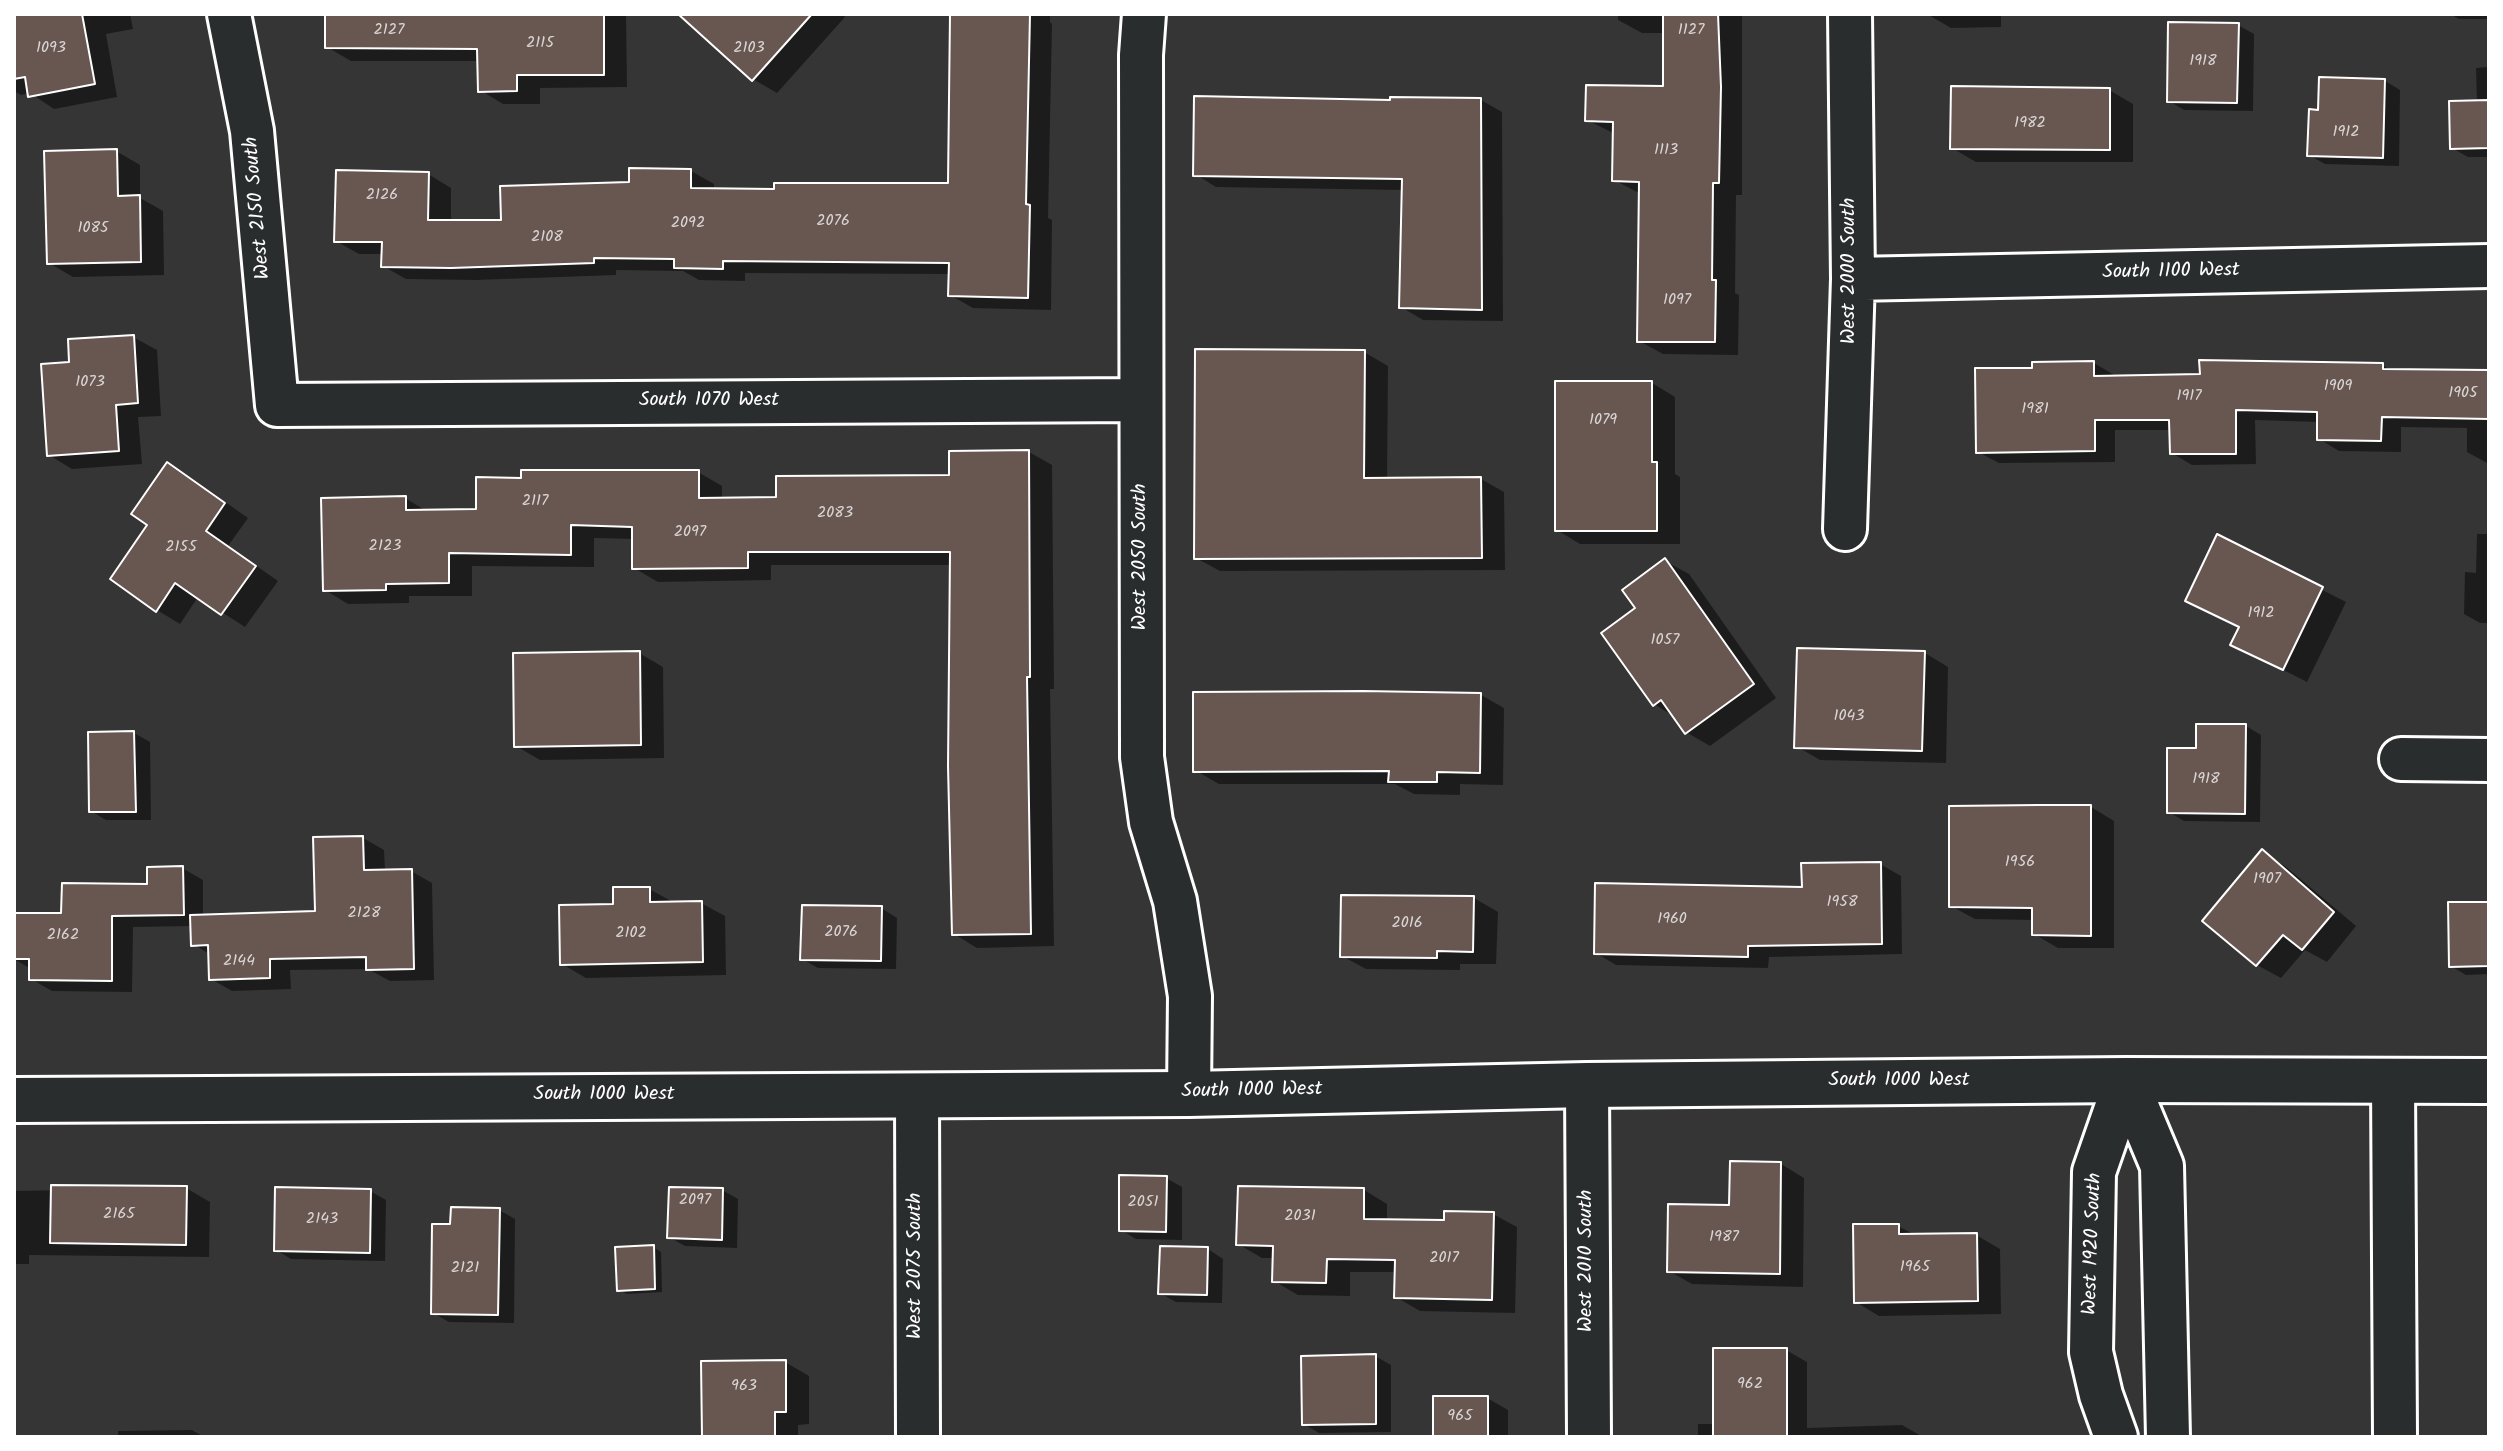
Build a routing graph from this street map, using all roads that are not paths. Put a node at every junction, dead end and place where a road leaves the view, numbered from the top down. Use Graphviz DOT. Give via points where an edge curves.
graph roads {
  1 [pos="229,14"];
  2 [pos="1144,14"];
  3 [pos="1850,14"];
  4 [pos="2489,266"];
  5 [pos="1853,279"];
  6 [pos="1141,400"];
  7 [pos="277,405"];
  8 [pos="1845,529"];
  9 [pos="2401,759"];
  10 [pos="2489,760"];
  11 [pos="2126,1080"];
  12 [pos="2393,1081"];
  13 [pos="2489,1081"];
  14 [pos="1587,1085"];
  15 [pos="1189,1094"];
  16 [pos="917,1095"];
  17 [pos="14,1100"];
  18 [pos="918,1437"];
  19 [pos="1589,1437"];
  20 [pos="2116,1437"];
  21 [pos="2168,1437"];
  22 [pos="2395,1437"];
  1 -- 7 [label="street, West 2150 South" via="252,131"];
  2 -- 6 [label="street, West 2050 South"];
  3 -- 5 [label="street, West 2000 South"];
  4 -- 5 [label="street, South 1100 West"];
  5 -- 8 [label="street, West 2000 South"];
  6 -- 7 [label="street, South 1070 West"];
  6 -- 15 [label="street, West 2050 South" via="1142,757 1190,996"];
  9 -- 10 [label="street"];
  11 -- 12 [label="main road, South 1000 West"];
  11 -- 14 [label="main road, South 1000 West"];
  11 -- 20 [label="street, West 1920 South" via="2094,1172 2091,1352"];
  11 -- 21 [label="street" via="2162,1166"];
  12 -- 13 [label="main road, South 1000 West"];
  12 -- 22 [label="street"];
  14 -- 15 [label="main road, South 1000 West"];
  14 -- 19 [label="street, West 2010 South"];
  15 -- 16 [label="main road, South 1000 West"];
  16 -- 17 [label="main road, South 1000 West"];
  16 -- 18 [label="street, West 2075 South"];
}
